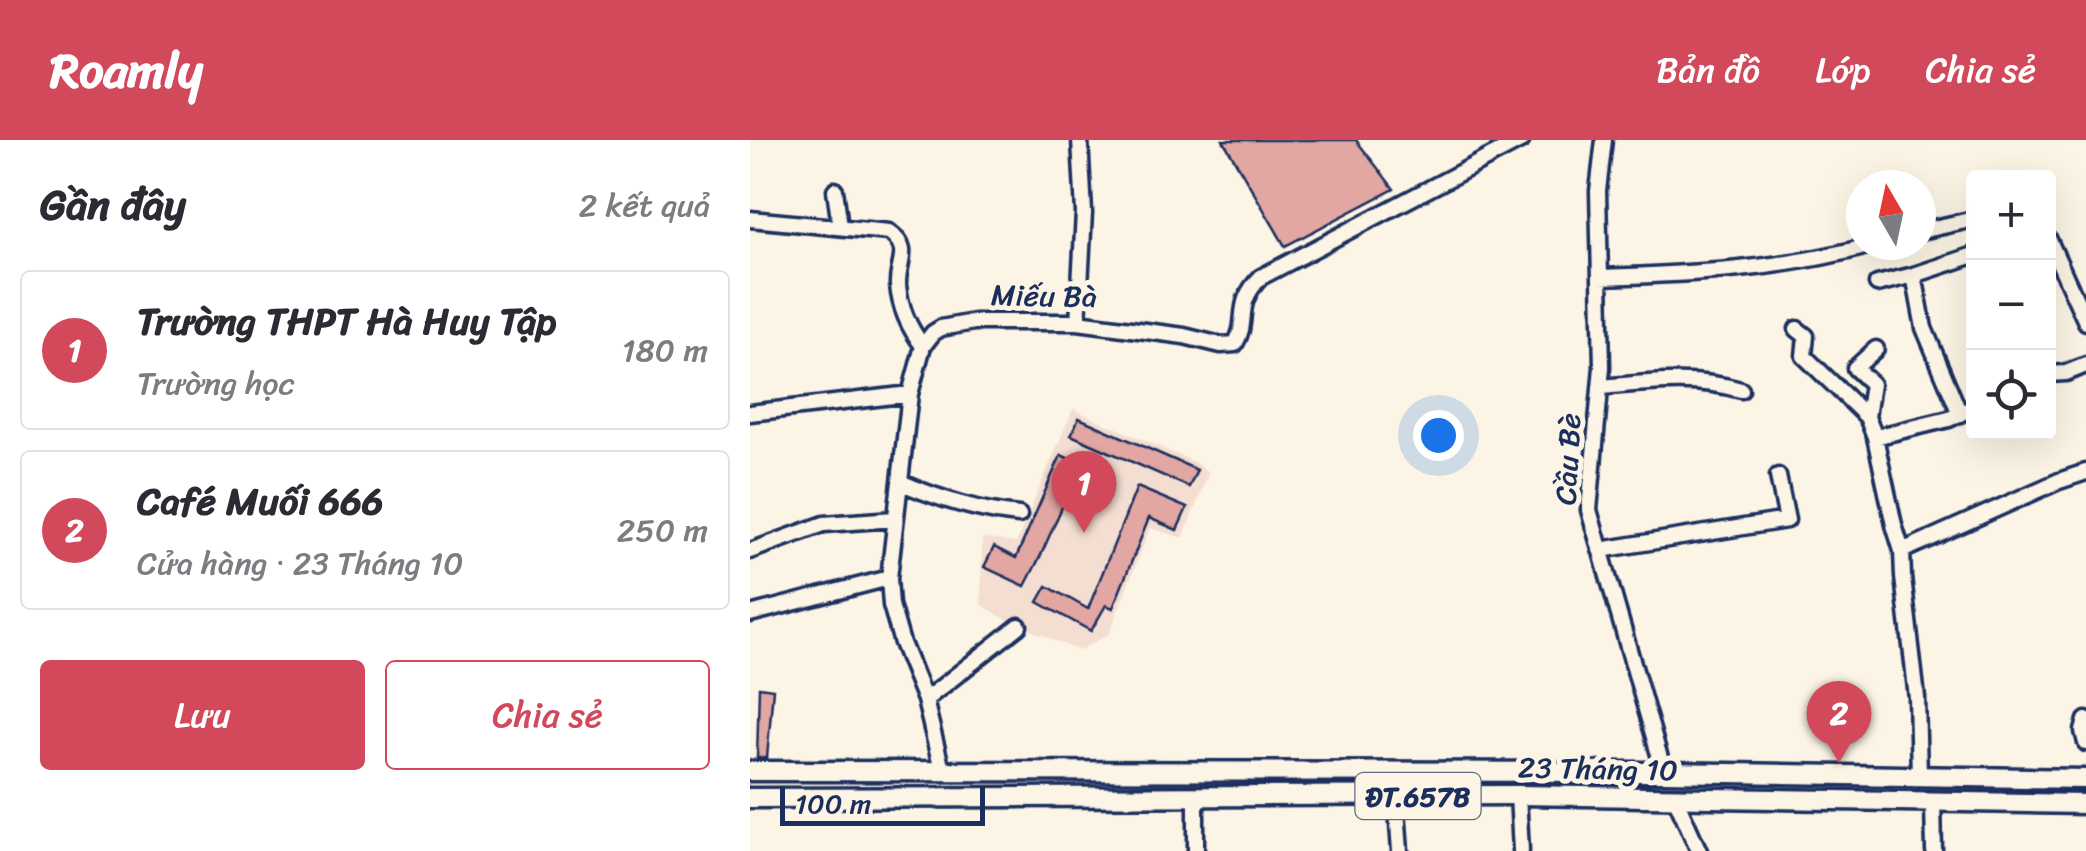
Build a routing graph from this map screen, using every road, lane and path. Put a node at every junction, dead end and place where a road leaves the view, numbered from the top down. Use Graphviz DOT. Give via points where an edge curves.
graph roads {
  1 [pos="1080,140"];
  2 [pos="1522,140"];
  3 [pos="1604,140"];
  4 [pos="835,190"];
  5 [pos="750,219"];
  6 [pos="1966,224"];
  7 [pos="840,226"];
  8 [pos="1936,229"];
  9 [pos="1846,251"];
  10 [pos="2056,256"];
  11 [pos="1966,258"];
  12 [pos="1914,275"];
  13 [pos="1600,277"];
  14 [pos="1877,284"];
  15 [pos="1078,322"];
  16 [pos="2086,322"];
  17 [pos="1798,329"];
  18 [pos="922,346"];
  19 [pos="1876,349"];
  20 [pos="2086,365"];
  21 [pos="2056,374"];
  22 [pos="1600,387"];
  23 [pos="1740,390"];
  24 [pos="910,394"];
  25 [pos="1966,409"];
  26 [pos="1966,411"];
  27 [pos="750,412"];
  28 [pos="1866,417"];
  29 [pos="1875,437"];
  30 [pos="2086,472"];
  31 [pos="1778,476"];
  32 [pos="900,482"];
  33 [pos="1019,515"];
  34 [pos="895,519"];
  35 [pos="1600,550"];
  36 [pos="750,551"];
  37 [pos="1902,551"];
  38 [pos="888,578"];
  39 [pos="750,614"];
  40 [pos="1018,626"];
  41 [pos="925,700"];
  42 [pos="2086,720"];
  43 [pos="2086,743"];
  44 [pos="942,770"];
  45 [pos="750,771"];
  46 [pos="1664,772"];
  47 [pos="1919,776"];
  48 [pos="2086,779"];
  49 [pos="1518,795"];
  50 [pos="1396,796"];
  51 [pos="942,797"];
  52 [pos="1196,797"];
  53 [pos="1675,797"];
  54 [pos="750,798"];
  55 [pos="1933,802"];
  56 [pos="2086,804"];
  57 [pos="1196,851"];
  58 [pos="1400,851"];
  59 [pos="1522,851"];
  60 [pos="1700,851"];
  61 [pos="1934,851"];
  1 -- 15 [label="street" via="1084,241"];
  2 -- 15 [label="street, Miếu Bà" via="1261,278 1249,289 1235,344"];
  3 -- 13 [label="street, Cầu Bè"];
  4 -- 7 [label="street"];
  5 -- 7 [label="street"];
  6 -- 8 [label="street"];
  7 -- 18 [label="street" via="889,232 900,240 898,284 908,325"];
  9 -- 13 [label="street" via="1696,274"];
  10 -- 16 [label="street"];
  11 -- 12 [label="street"];
  12 -- 14 [label="street"];
  12 -- 25 [label="street" via="1924,328"];
  13 -- 22 [label="street, Cầu Bè"];
  15 -- 18 [label="street, Miếu Bà" via="954,324"];
  17 -- 28 [label="street" via="1806,336 1804,356"];
  18 -- 24 [label="street"];
  19 -- 28 [label="street" via="1855,368 1872,384"];
  20 -- 21 [label="street"];
  22 -- 23 [label="street" via="1674,381"];
  22 -- 35 [label="street, Cầu Bè" via="1589,510"];
  24 -- 27 [label="street"];
  24 -- 32 [label="street"];
  26 -- 29 [label="street"];
  28 -- 29 [label="street"];
  29 -- 37 [label="street"];
  30 -- 37 [label="street"];
  31 -- 35 [label="street" via="1787,520"];
  32 -- 33 [label="street" via="952,503"];
  32 -- 34 [label="street"];
  34 -- 36 [label="street" via="824,524"];
  34 -- 38 [label="street"];
  35 -- 46 [label="street, Cầu Bè"];
  37 -- 47 [label="street"];
  38 -- 39 [label="street"];
  38 -- 41 [label="street" via="902,643"];
  40 -- 41 [label="street"];
  41 -- 44 [label="street"];
  42 -- 43 [label="street"];
  44 -- 45 [label="main road, 23 Tháng 10 / ĐT.657B"];
  44 -- 46 [label="main road, 23 Tháng 10 / ĐT.657B"];
  44 -- 51 [label="main road"];
  46 -- 47 [label="main road, 23 Tháng 10 / ĐT.657B"];
  46 -- 53 [label="main road"];
  47 -- 48 [label="main road, 23 Tháng 10 / ĐT.657B"];
  49 -- 50 [label="main road, 23 Tháng 10 / ĐT.657B"];
  49 -- 53 [label="main road, 23 Tháng 10 / ĐT.657B"];
  49 -- 59 [label="street"];
  50 -- 52 [label="main road, 23 Tháng 10 / ĐT.657B"];
  50 -- 58 [label="street"];
  51 -- 52 [label="main road, 23 Tháng 10 / ĐT.657B"];
  51 -- 54 [label="main road, 23 Tháng 10 / ĐT.657B"];
  52 -- 57 [label="street"];
  53 -- 55 [label="main road, 23 Tháng 10 / ĐT.657B"];
  53 -- 60 [label="street"];
  55 -- 56 [label="main road, 23 Tháng 10 / ĐT.657B"];
  55 -- 61 [label="street"];
}
